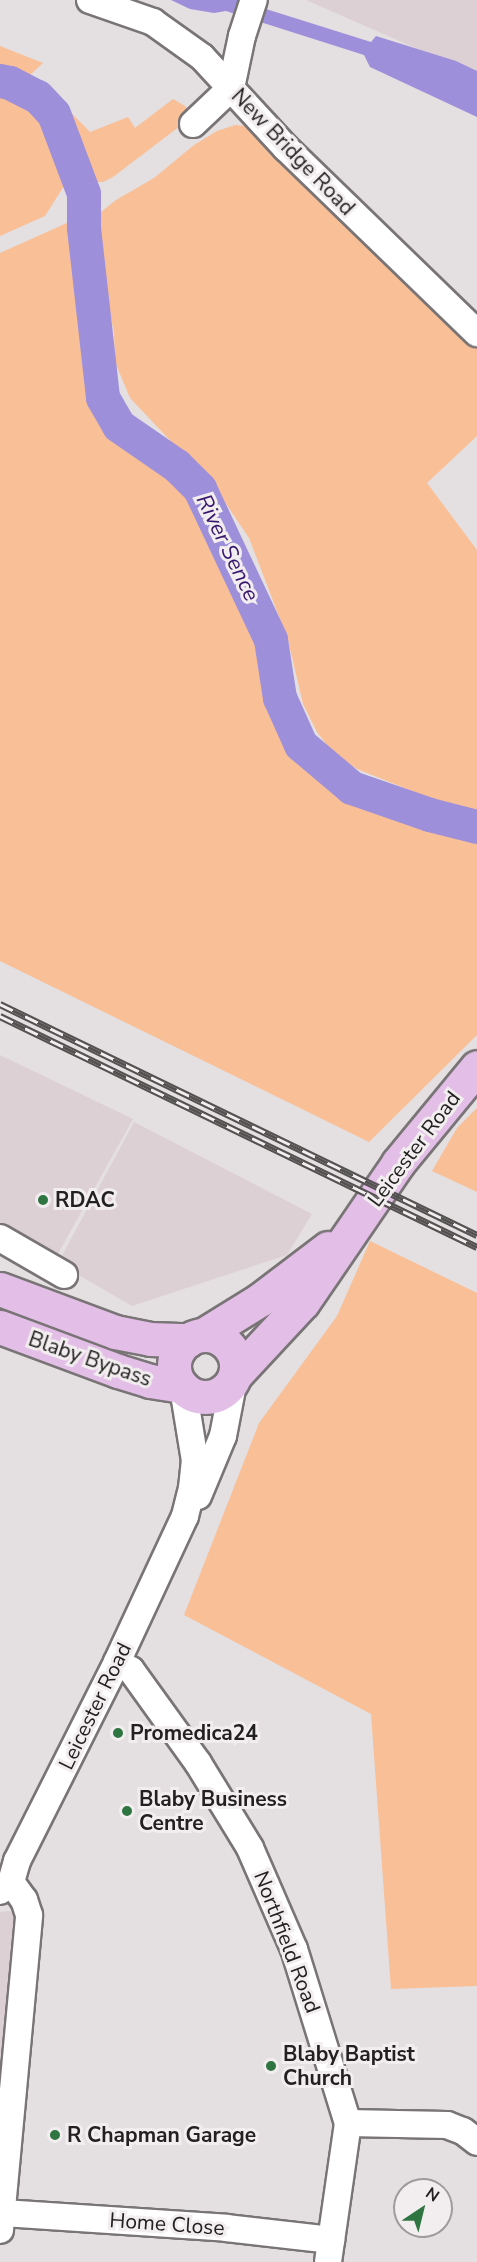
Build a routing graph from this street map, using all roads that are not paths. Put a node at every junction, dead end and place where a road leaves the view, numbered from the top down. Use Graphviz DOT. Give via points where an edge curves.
graph roads {
  1 [pos="90,0"];
  2 [pos="254,0"];
  3 [pos="231,88"];
  4 [pos="193,124"];
  5 [pos="477,333"];
  6 [pos="477,1067"];
  7 [pos="351,1231"];
  8 [pos="0,1238"];
  9 [pos="63,1275"];
  10 [pos="0,1289"];
  11 [pos="0,1327"];
  12 [pos="196,1338"];
  13 [pos="235,1376"];
  14 [pos="182,1387"];
  15 [pos="185,1516"];
  16 [pos="117,1662"];
  17 [pos="6,1887"];
  18 [pos="348,2123"];
  19 [pos="477,2142"];
  20 [pos="1,2222"];
  21 [pos="329,2251"];
  1 -- 3 [label="street, New Bridge Road" via="161,27 202,57"];
  2 -- 3 [label="street"];
  3 -- 4 [label="street"];
  3 -- 5 [label="street, New Bridge Road" via="286,148"];
  6 -- 7 [label="main road, Leicester Road" via="398,1163"];
  7 -- 12 [label="main road, Leicester Road" via="280,1285"];
  7 -- 13 [label="main road, Leicester Road" via="291,1318"];
  8 -- 9 [label="street"];
  10 -- 12 [label="main road, Blaby Bypass" via="115,1332 150,1339"];
  11 -- 14 [label="main road, Blaby Bypass" via="118,1371"];
  12 -- 13 [label="main road" via="213,1336 229,1346 234,1354"];
  12 -- 14 [label="main road" via="176,1356 174,1366"];
  13 -- 14 [label="main road" via="220,1394 211,1396 201,1397"];
  13 -- 15 [label="street, Leicester Road" via="215,1458"];
  14 -- 15 [label="street, Leicester Road" via="195,1461"];
  15 -- 16 [label="street, Leicester Road"];
  16 -- 17 [label="street, Leicester Road"];
  16 -- 18 [label="street, Northfield Road" via="131,1670 198,1763 250,1848 294,1949"];
  17 -- 20 [label="street" via="24,1900 29,1915"];
  18 -- 19 [label="street" via="447,2125"];
  18 -- 21 [label="street, Northfield Road"];
  20 -- 21 [label="street, Home Close" via="226,2228"];
}
